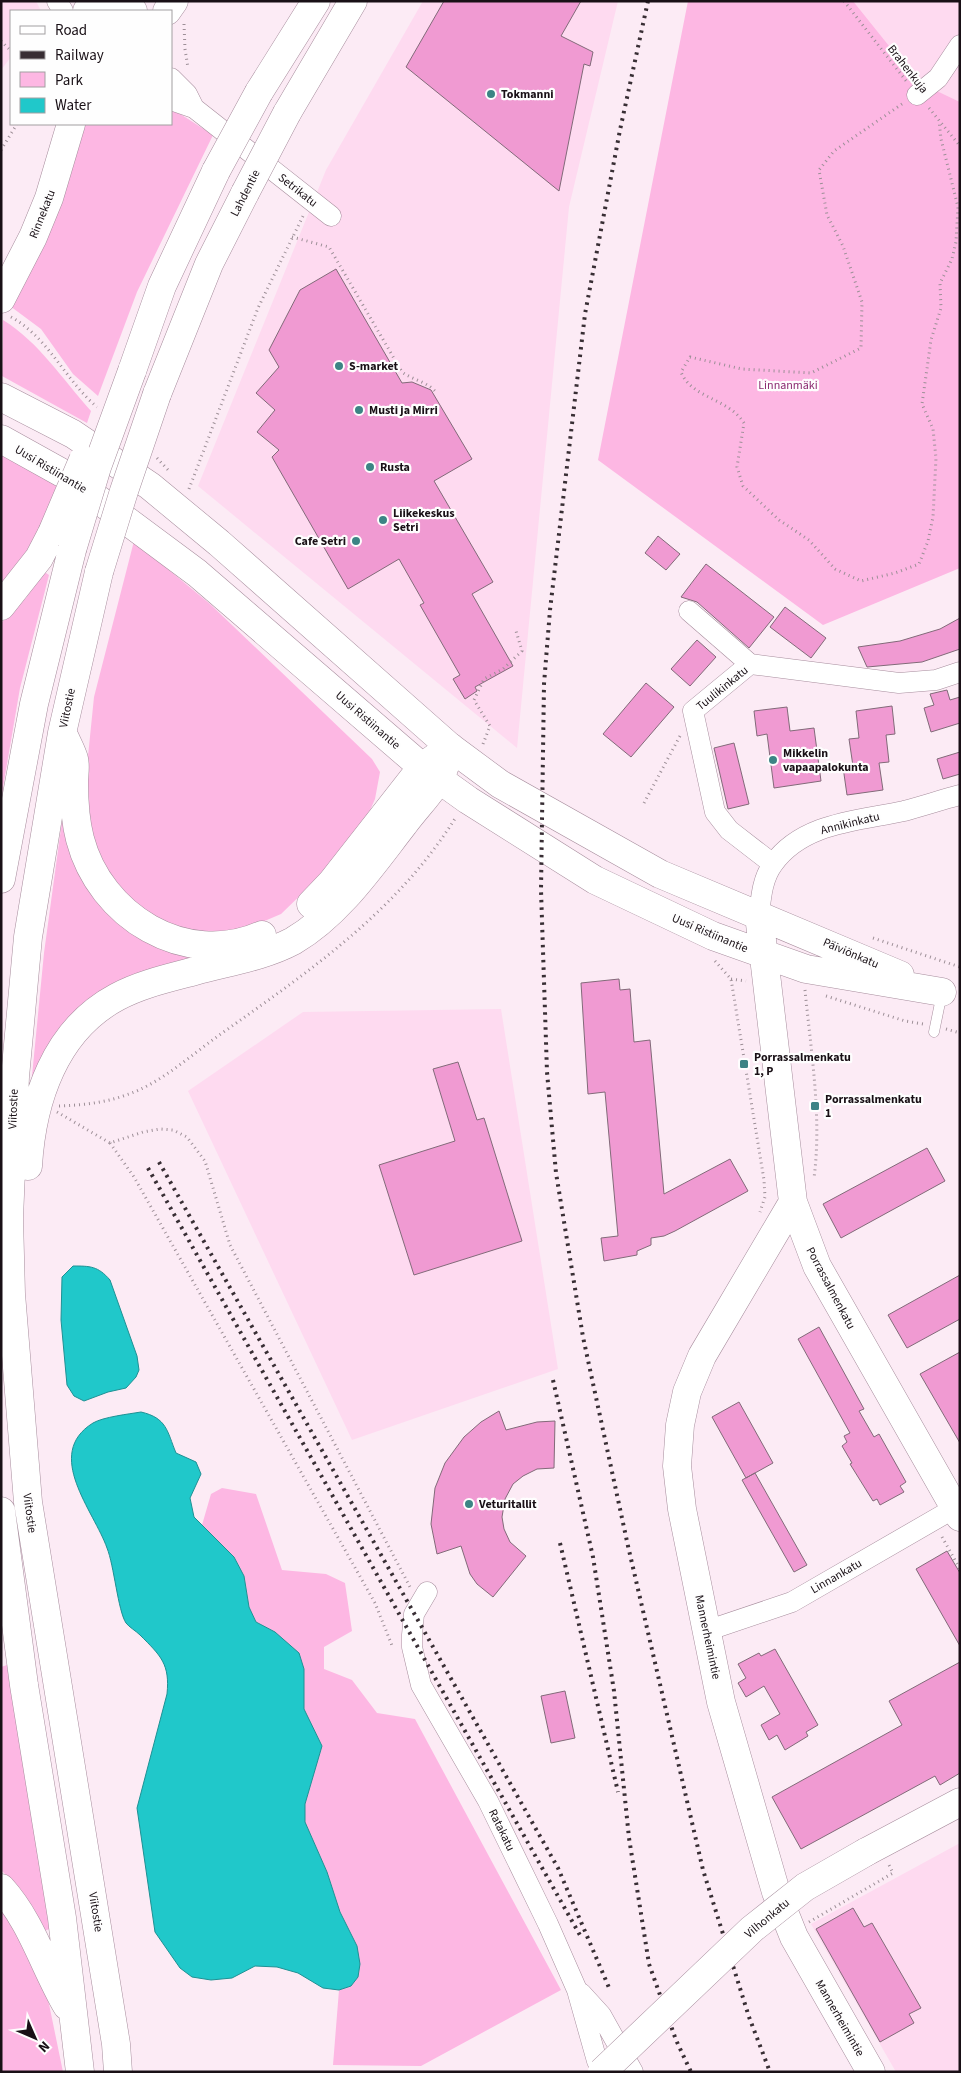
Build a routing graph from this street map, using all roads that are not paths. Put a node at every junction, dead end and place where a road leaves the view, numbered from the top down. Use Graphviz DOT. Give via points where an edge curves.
graph roads {
  1 [pos="316,1"];
  2 [pos="353,1"];
  3 [pos="959,50"];
  4 [pos="172,79"];
  5 [pos="918,95"];
  6 [pos="172,100"];
  7 [pos="194,108"];
  8 [pos="51,125"];
  9 [pos="71,125"];
  10 [pos="331,216"];
  11 [pos="1,258"];
  12 [pos="4,302"];
  13 [pos="157,394"];
  14 [pos="1,397"];
  15 [pos="1,439"];
  16 [pos="62,542"];
  17 [pos="1,606"];
  18 [pos="689,611"];
  19 [pos="750,664"];
  20 [pos="960,672"];
  21 [pos="62,733"];
  22 [pos="450,748"];
  23 [pos="431,772"];
  24 [pos="960,795"];
  25 [pos="773,864"];
  26 [pos="1,879"];
  27 [pos="759,915"];
  28 [pos="764,955"];
  29 [pos="951,995"];
  30 [pos="934,1029"];
  31 [pos="793,1202"];
  32 [pos="11,1294"];
  33 [pos="958,1510"];
  34 [pos="1,1511"];
  35 [pos="423,1598"];
  36 [pos="706,1631"];
  37 [pos="960,1802"];
  38 [pos="1,1888"];
  39 [pos="578,1990"];
  40 [pos="74,2020"];
  41 [pos="80,2072"];
  42 [pos="118,2072"];
  43 [pos="602,2072"];
  44 [pos="633,2072"];
  45 [pos="871,2072"];
  1 -- 16 [label="main road, bridge" via="259,92 216,172 162,286 125,365 97,467"];
  2 -- 13 [label="main road, Lahdentie, bridge" via="244,193 210,264"];
  3 -- 5 [label="street" via="938,78"];
  4 -- 7 [label="street, Setrikatu" via="188,94"];
  6 -- 7 [label="street, Setrikatu"];
  7 -- 10 [label="street, Setrikatu"];
  8 -- 11 [label="main road, Rinnekatu" via="33,189"];
  9 -- 12 [label="main road, Rinnekatu" via="49,198"];
  13 -- 21 [label="main road, Viitostie, bridge" via="99,572"];
  14 -- 22 [label="main road" via="73,434 150,486 219,542"];
  15 -- 23 [label="main road, Uusi Ristiinantie" via="64,474 197,573"];
  16 -- 17 [label="main road" via="39,558"];
  16 -- 26 [label="main road"];
  18 -- 19 [label="street"];
  19 -- 20 [label="street, Tuulikinkatu" via="899,683 936,680"];
  19 -- 25 [label="street, Tuulikinkatu" via="693,711 716,812 729,830"];
  21 -- 23 [label="main road" via="74,760 75,811 80,838 88,864 99,882 128,916 155,933 207,945 259,936 284,924 309,906"];
  21 -- 32 [label="main road, Viitostie" via="28,937 15,1077"];
  22 -- 23 [label="main road"];
  22 -- 27 [label="main road" via="500,784 619,852 660,874"];
  23 -- 28 [label="main road, Uusi Ristiinantie" via="468,800 595,880 714,936"];
  23 -- 32 [label="main road" via="365,874 320,922 292,941 262,954 146,984 117,997 89,1015 69,1038 51,1067 29,1140 24,1216"];
  24 -- 25 [label="street, Annikinkatu" via="829,826 794,841"];
  25 -- 27 [label="street, Annikinkatu" via="762,892"];
  27 -- 28 [label="main road, Porrassalmenkatu"];
  27 -- 29 [label="main road, Päiviönkatu"];
  28 -- 29 [label="main road, Päiviönkatu" via="808,984"];
  28 -- 31 [label="main road, Porrassalmenkatu"];
  29 -- 30 [label="lane"];
  31 -- 33 [label="main road, Porrassalmenkatu" via="817,1266"];
  31 -- 36 [label="main road, Mannerheimintie" via="702,1356 687,1392 680,1426 677,1466 682,1509"];
  32 -- 42 [label="main road, Viitostie" via="28,1502 88,1864"];
  33 -- 36 [label="street, Linnankatu" via="792,1602"];
  34 -- 40 [label="main road" via="24,1685 62,1918"];
  35 -- 39 [label="street, Ratakatu" via="414,1614 412,1647 421,1685 488,1801"];
  36 -- 45 [label="main road, Mannerheimintie" via="722,1702 776,1892 794,1937"];
  37 -- 43 [label="main road, Vilhonkatu, bridge" via="877,1858 805,1887 752,1929"];
  38 -- 40 [label="main road" via="25,1920 50,1978"];
  39 -- 43 [label="street, Ratakatu"];
  39 -- 44 [label="street" via="601,2015"];
  40 -- 41 [label="main road"];
}
